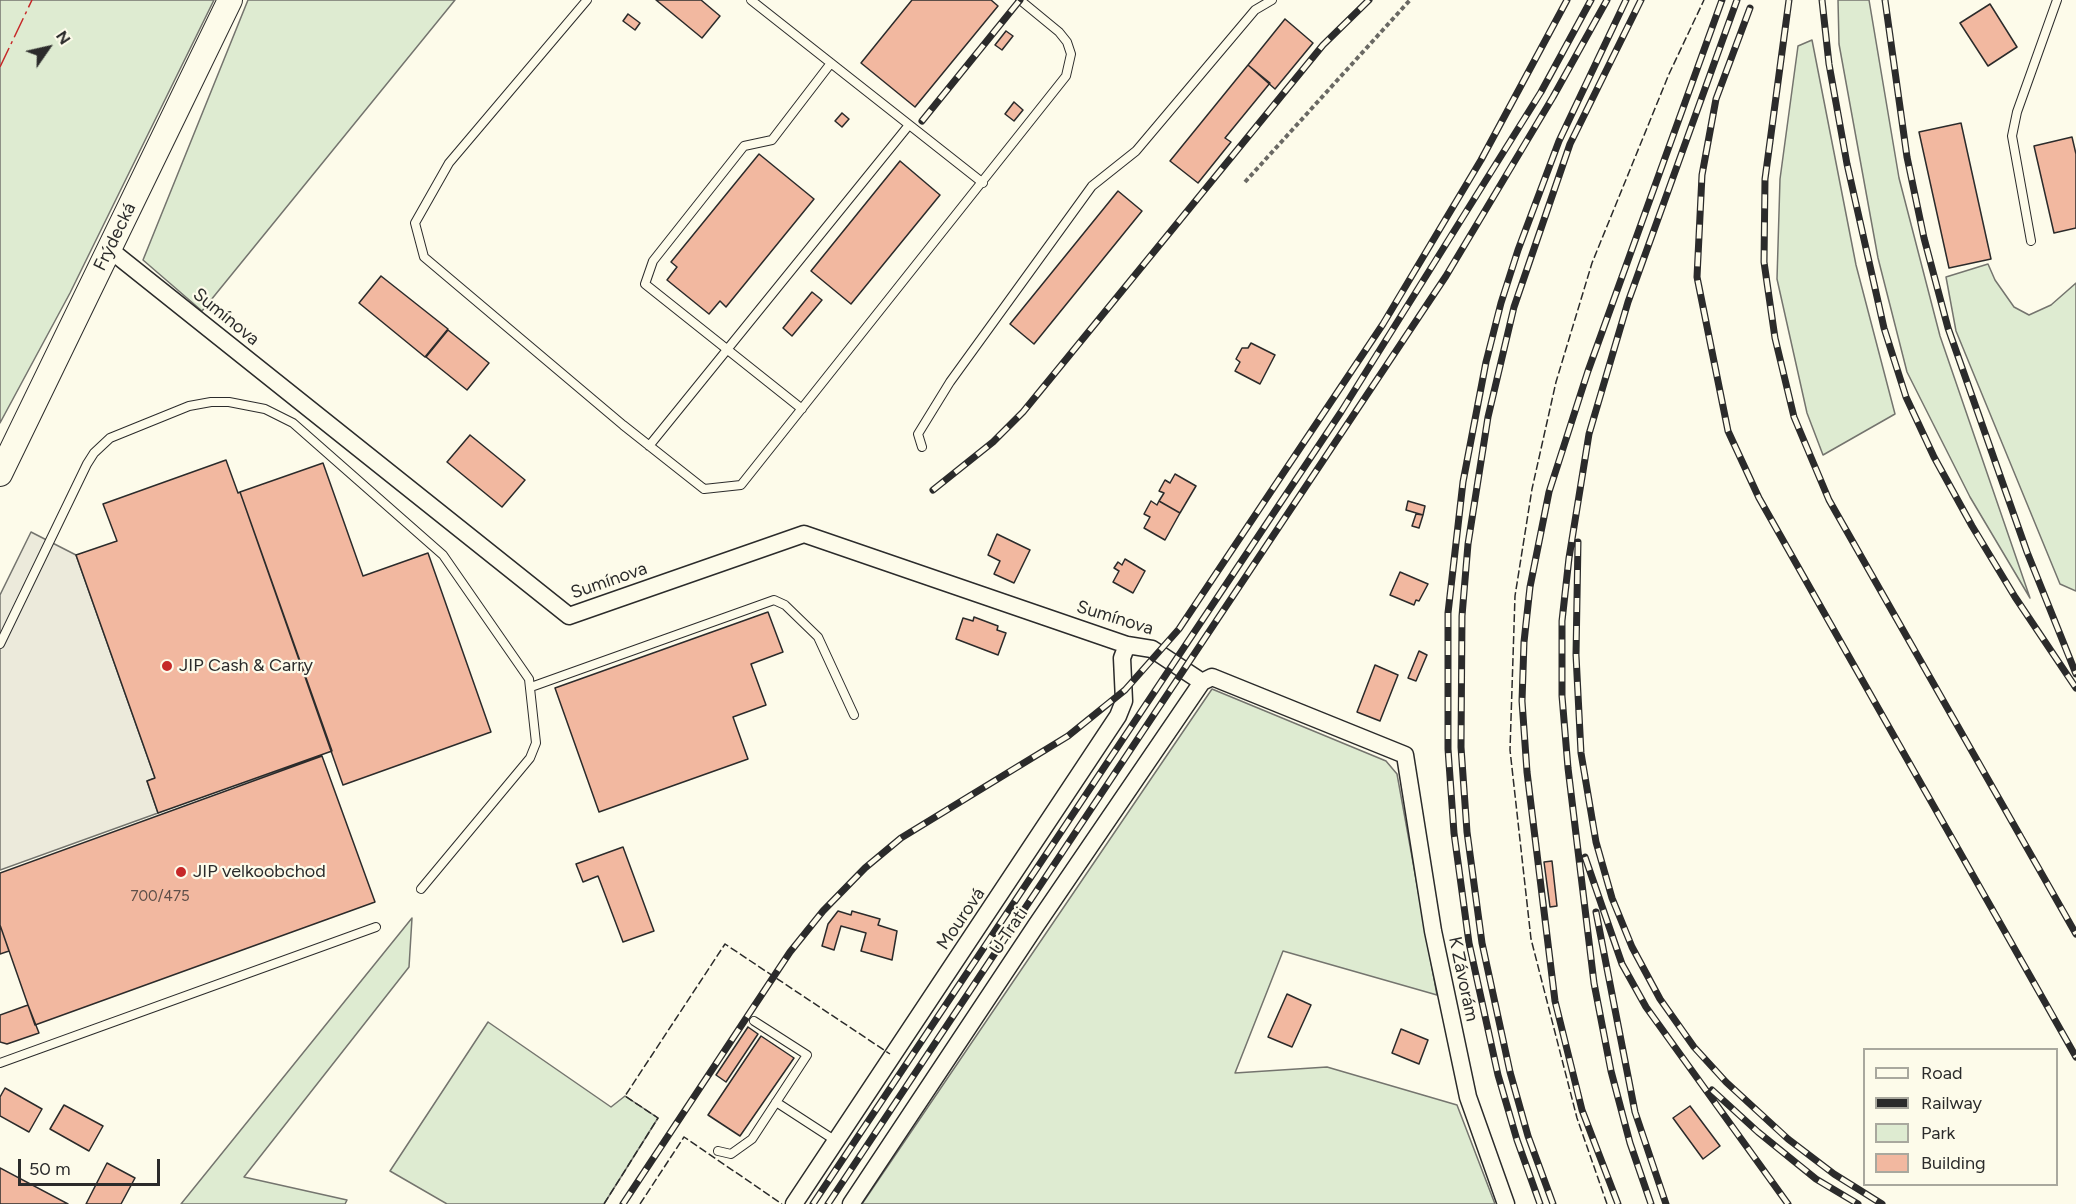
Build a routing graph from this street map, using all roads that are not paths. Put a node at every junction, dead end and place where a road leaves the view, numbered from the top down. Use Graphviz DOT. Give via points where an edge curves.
graph roads {
  1 [pos="230,0"];
  2 [pos="587,0"];
  3 [pos="751,0"];
  4 [pos="1020,0"];
  5 [pos="1272,0"];
  6 [pos="2057,0"];
  7 [pos="831,63"];
  8 [pos="909,125"];
  9 [pos="983,183"];
  10 [pos="2031,241"];
  11 [pos="109,249"];
  12 [pos="726,351"];
  13 [pos="802,408"];
  14 [pos="649,446"];
  15 [pos="921,447"];
  16 [pos="0,474"];
  17 [pos="0,644"];
  18 [pos="1127,645"];
  19 [pos="1207,680"];
  20 [pos="531,687"];
  21 [pos="854,715"];
  22 [pos="421,890"];
  23 [pos="376,927"];
  24 [pos="754,1021"];
  25 [pos="0,1063"];
  26 [pos="776,1102"];
  27 [pos="836,1141"];
  28 [pos="718,1151"];
  29 [pos="794,1204"];
  30 [pos="851,1204"];
  31 [pos="1506,1204"];
  1 -- 11 [label="main road, Frýdecká"];
  2 -- 14 [label="lane" via="449,163 415,223 424,257"];
  3 -- 7 [label="lane"];
  4 -- 9 [label="lane" via="1059,32 1071,54 1070,66"];
  5 -- 15 [label="lane" via="1255,10 1136,151 1092,186 950,382 918,434"];
  6 -- 10 [label="lane" via="2012,136"];
  7 -- 8 [label="lane"];
  7 -- 12 [label="lane" via="772,140 744,146 653,261 645,284"];
  8 -- 9 [label="lane"];
  8 -- 12 [label="lane"];
  9 -- 13 [label="lane"];
  11 -- 16 [label="main road, Frýdecká"];
  11 -- 18 [label="street, Sumínova" via="569,616 804,534"];
  12 -- 13 [label="lane"];
  12 -- 14 [label="lane"];
  13 -- 14 [label="lane" via="741,485 704,489"];
  17 -- 20 [label="lane" via="87,464 101,446 121,432 189,406 229,402 265,409 293,423 432,544 524,670"];
  18 -- 19 [label="street, Sumínova" via="1152,649"];
  18 -- 27 [label="street, Mourová" via="1122,658 1124,701 1118,716"];
  19 -- 30 [label="street, U Trati" via="1037,924"];
  19 -- 31 [label="street, K Závorám" via="1405,755 1433,931 1468,1097"];
  20 -- 21 [label="lane" via="774,600 785,605 818,637"];
  20 -- 22 [label="lane" via="536,743 530,758"];
  23 -- 25 [label="lane"];
  24 -- 26 [label="lane" via="807,1055"];
  26 -- 27 [label="lane"];
  26 -- 28 [label="lane" via="752,1139 731,1154"];
  27 -- 29 [label="street, Mourová"];
}
